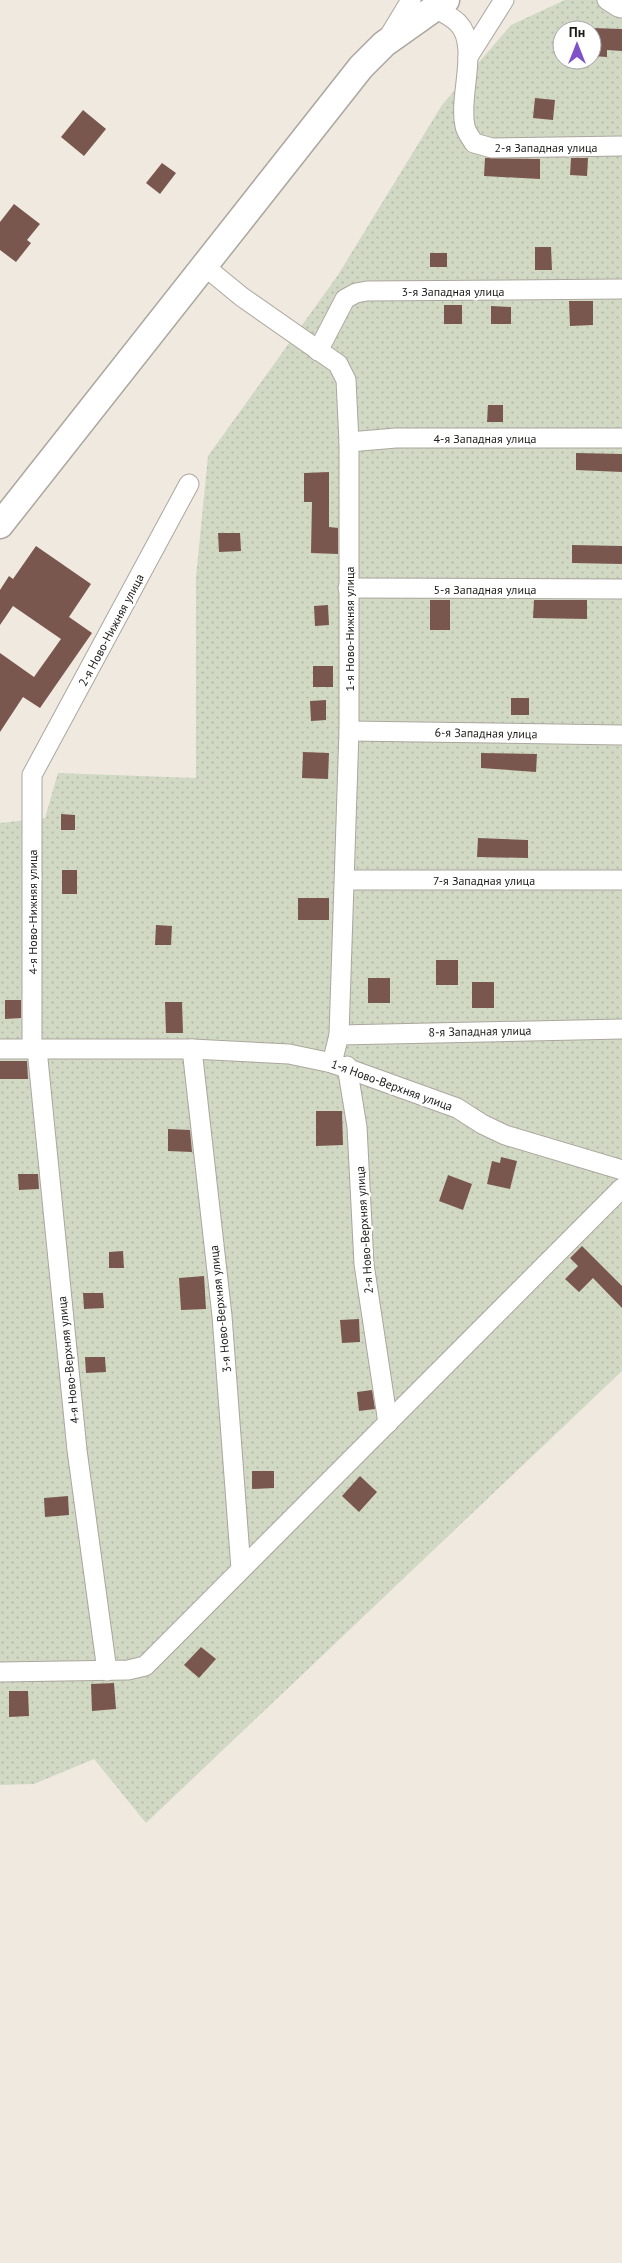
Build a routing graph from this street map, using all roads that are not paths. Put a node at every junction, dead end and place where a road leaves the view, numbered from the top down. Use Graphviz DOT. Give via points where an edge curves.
graph roads {
  1 [pos="504,0"];
  2 [pos="607,0"];
  3 [pos="430,3"];
  4 [pos="622,8"];
  5 [pos="468,57"];
  6 [pos="622,146"];
  7 [pos="203,265"];
  8 [pos="622,290"];
  9 [pos="318,351"];
  10 [pos="622,438"];
  11 [pos="349,442"];
  12 [pos="189,484"];
  13 [pos="0,525"];
  14 [pos="348,588"];
  15 [pos="622,589"];
  16 [pos="349,731"];
  17 [pos="622,735"];
  18 [pos="32,775"];
  19 [pos="345,880"];
  20 [pos="622,880"];
  21 [pos="622,1029"];
  22 [pos="339,1035"];
  23 [pos="35,1049"];
  24 [pos="0,1050"];
  25 [pos="192,1050"];
  26 [pos="340,1064"];
  27 [pos="622,1170"];
  28 [pos="622,1188"];
  29 [pos="388,1423"];
  30 [pos="241,1568"];
  31 [pos="107,1671"];
  32 [pos="0,1672"];
  1 -- 5 [label="street"];
  2 -- 4 [label="street"];
  3 -- 5 [label="street, 2-я Западная улица" via="458,23 466,40"];
  3 -- 7 [label="main road" via="362,67"];
  5 -- 6 [label="street, 2-я Западная улица" via="464,84 465,126 474,143 492,148"];
  7 -- 9 [label="street, 1-я Ново-Нижняя улица"];
  7 -- 13 [label="main road"];
  8 -- 9 [label="street, 3-я Западная улица" via="356,293 345,299"];
  9 -- 11 [label="street, 1-я Ново-Нижняя улица" via="338,364 346,380"];
  10 -- 11 [label="street, 4-я Западная улица" via="396,438"];
  11 -- 14 [label="street, 1-я Ново-Нижняя улица"];
  12 -- 18 [label="street, 2-я Ново-Нижняя улица"];
  14 -- 15 [label="street, 5-я Западная улица"];
  14 -- 16 [label="street, 1-я Ново-Нижняя улица"];
  16 -- 17 [label="street, 6-я Западная улица"];
  16 -- 19 [label="street, 1-я Ново-Нижняя улица"];
  18 -- 23 [label="street, 4-я Ново-Нижняя улица"];
  19 -- 20 [label="street, 7-я Западная улица"];
  19 -- 22 [label="street, 1-я Ново-Нижняя улица"];
  21 -- 22 [label="street, 8-я Западная улица"];
  22 -- 26 [label="street, 1-я Ново-Нижняя улица"];
  23 -- 24 [label="street, 1-я Ново-Верхняя улица"];
  23 -- 25 [label="street, 1-я Ново-Верхняя улица"];
  23 -- 31 [label="street, 4-я Ново-Верхняя улица" via="77,1450"];
  25 -- 26 [label="street, 1-я Ново-Верхняя улица" via="289,1054"];
  25 -- 30 [label="street, 3-я Ново-Верхняя улица" via="222,1316"];
  26 -- 27 [label="street, 1-я Ново-Верхняя улица" via="458,1108 505,1135"];
  26 -- 29 [label="street, 2-я Ново-Верхняя улица" via="357,1128 364,1264"];
  28 -- 29 [label="street"];
  29 -- 30 [label="street"];
  30 -- 31 [label="street" via="145,1666"];
  31 -- 32 [label="street"];
}
